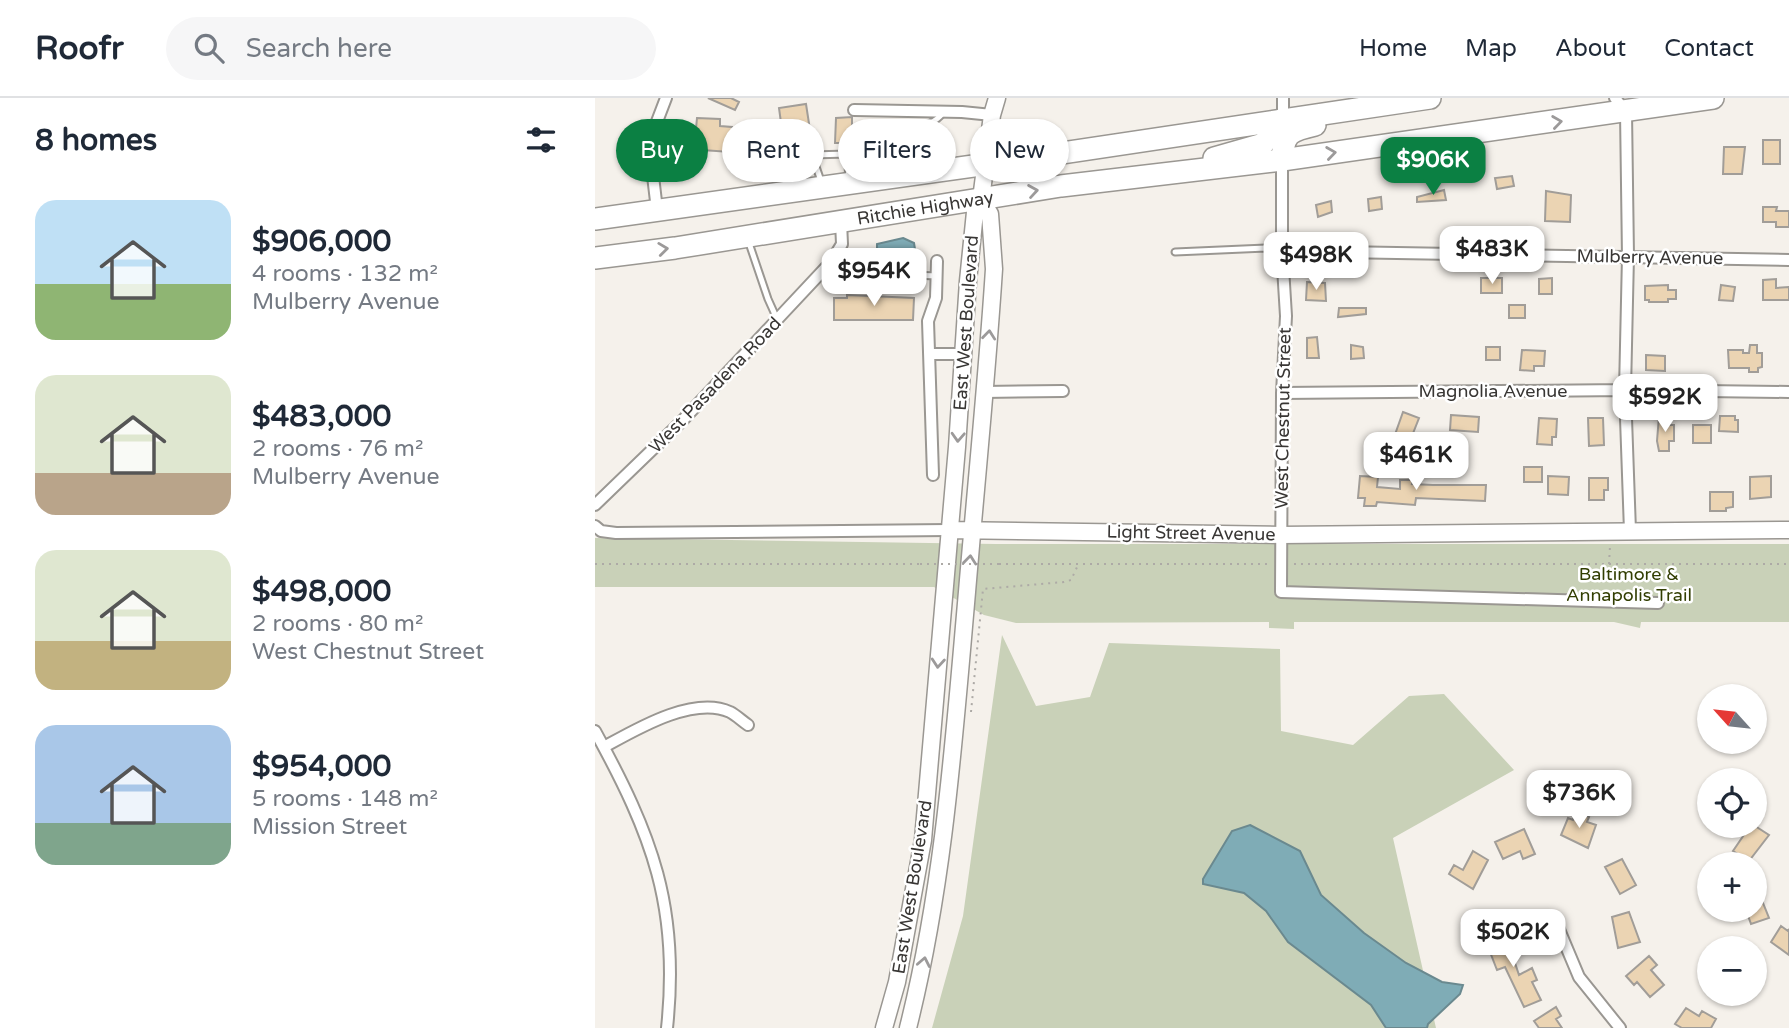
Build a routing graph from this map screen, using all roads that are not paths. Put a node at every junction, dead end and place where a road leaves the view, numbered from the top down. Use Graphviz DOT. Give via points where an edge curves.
graph roads {
  1 [pos="666,98"];
  2 [pos="997,98"];
  3 [pos="1713,98"];
  4 [pos="1419,100"];
  5 [pos="1655,102"];
  6 [pos="1621,105"];
  7 [pos="1283,109"];
  8 [pos="853,110"];
  9 [pos="944,112"];
  10 [pos="992,115"];
  11 [pos="658,119"];
  12 [pos="938,119"];
  13 [pos="991,119"];
  14 [pos="1069,148"];
  15 [pos="1282,160"];
  16 [pos="1158,175"];
  17 [pos="654,182"];
  18 [pos="789,182"];
  19 [pos="822,182"];
  20 [pos="849,182"];
  21 [pos="983,182"];
  22 [pos="823,186"];
  23 [pos="791,191"];
  24 [pos="981,199"];
  25 [pos="657,210"];
  26 [pos="595,219"];
  27 [pos="841,222"];
  28 [pos="746,237"];
  29 [pos="1282,251"];
  30 [pos="1175,252"];
  31 [pos="1628,256"];
  32 [pos="595,258"];
  33 [pos="1789,260"];
  34 [pos="937,261"];
  35 [pos="825,267"];
  36 [pos="937,276"];
  37 [pos="777,319"];
  38 [pos="929,354"];
  39 [pos="962,354"];
  40 [pos="1625,390"];
  41 [pos="1063,391"];
  42 [pos="983,392"];
  43 [pos="1789,392"];
  44 [pos="1282,393"];
  45 [pos="933,475"];
  46 [pos="595,505"];
  47 [pos="595,526"];
  48 [pos="949,530"];
  49 [pos="973,530"];
  50 [pos="1789,530"];
  51 [pos="1630,531"];
  52 [pos="1281,535"];
  53 [pos="1658,603"];
  54 [pos="748,725"];
  55 [pos="595,731"];
  56 [pos="604,747"];
  57 [pos="1555,920"];
  58 [pos="667,1028"];
  59 [pos="884,1028"];
  60 [pos="908,1028"];
  61 [pos="1620,1028"];
  1 -- 11 [label="street"];
  2 -- 10 [label="main road"];
  3 -- 5 [label="highway, Ritchie Highway"];
  4 -- 7 [label="highway"];
  4 -- 15 [label="highway" via="1294,130 1283,143"];
  5 -- 6 [label="highway, Ritchie Highway"];
  15 -- 6 [label="highway, Ritchie Highway, one-way"];
  6 -- 31 [label="street"];
  7 -- 14 [label="highway"];
  7 -- 16 [label="highway" via="1263,144"];
  8 -- 9 [label="street"];
  9 -- 10 [label="street"];
  9 -- 12 [label="lane"];
  10 -- 13 [label="main road"];
  15 -- 16 [label="highway, Ritchie Highway"];
  15 -- 29 [label="street, West Chestnut Street"];
  24 -- 16 [label="highway, Ritchie Highway, one-way"];
  17 -- 25 [label="street"];
  18 -- 23 [label="lane"];
  19 -- 22 [label="lane"];
  20 -- 22 [label="highway"];
  21 -- 24 [label="main road"];
  22 -- 23 [label="highway"];
  23 -- 25 [label="highway"];
  24 -- 27 [label="highway, Ritchie Highway"];
  24 -- 39 [label="main road, East West Boulevard" via="975,212"];
  42 -- 24 [label="main road, East West Boulevard, one-way" via="994,270 990,214"];
  25 -- 26 [label="highway"];
  27 -- 28 [label="highway, Ritchie Highway"];
  27 -- 35 [label="street, West Pasadena Road" via="842,244"];
  32 -- 28 [label="highway, Ritchie Highway, one-way"];
  28 -- 37 [label="lane"];
  29 -- 30 [label="lane, Mulberry Avenue"];
  29 -- 31 [label="street, Mulberry Avenue"];
  29 -- 44 [label="street, West Chestnut Street" via="1286,316"];
  31 -- 33 [label="street, Mulberry Avenue"];
  31 -- 40 [label="street"];
  34 -- 36 [label="street"];
  35 -- 36 [label="lane" via="837,272"];
  35 -- 37 [label="street, West Pasadena Road"];
  36 -- 38 [label="street"];
  37 -- 46 [label="street, West Pasadena Road" via="683,421"];
  38 -- 39 [label="street"];
  38 -- 45 [label="street"];
  39 -- 48 [label="main road, East West Boulevard, one-way"];
  40 -- 43 [label="street, Magnolia Avenue"];
  40 -- 44 [label="street, Magnolia Avenue"];
  40 -- 51 [label="street"];
  41 -- 42 [label="street"];
  42 -- 49 [label="main road, East West Boulevard"];
  44 -- 52 [label="street, West Chestnut Street"];
  47 -- 48 [label="street, Light Street Avenue" via="616,533"];
  48 -- 49 [label="main road, Light Street Avenue"];
  48 -- 59 [label="main road, East West Boulevard, one-way" via="923,840"];
  49 -- 52 [label="main road, Light Street Avenue"];
  60 -- 49 [label="main road, East West Boulevard, one-way" via="924,963 947,810"];
  50 -- 51 [label="main road, Light Street Avenue"];
  51 -- 52 [label="main road, Light Street Avenue"];
  52 -- 53 [label="street, West Chestnut Street" via="1281,592"];
  54 -- 56 [label="street" via="715,708 695,710 649,723"];
  55 -- 56 [label="street"];
  56 -- 58 [label="street" via="650,843 665,901 671,960"];
  57 -- 61 [label="street" via="1579,977"];
}
